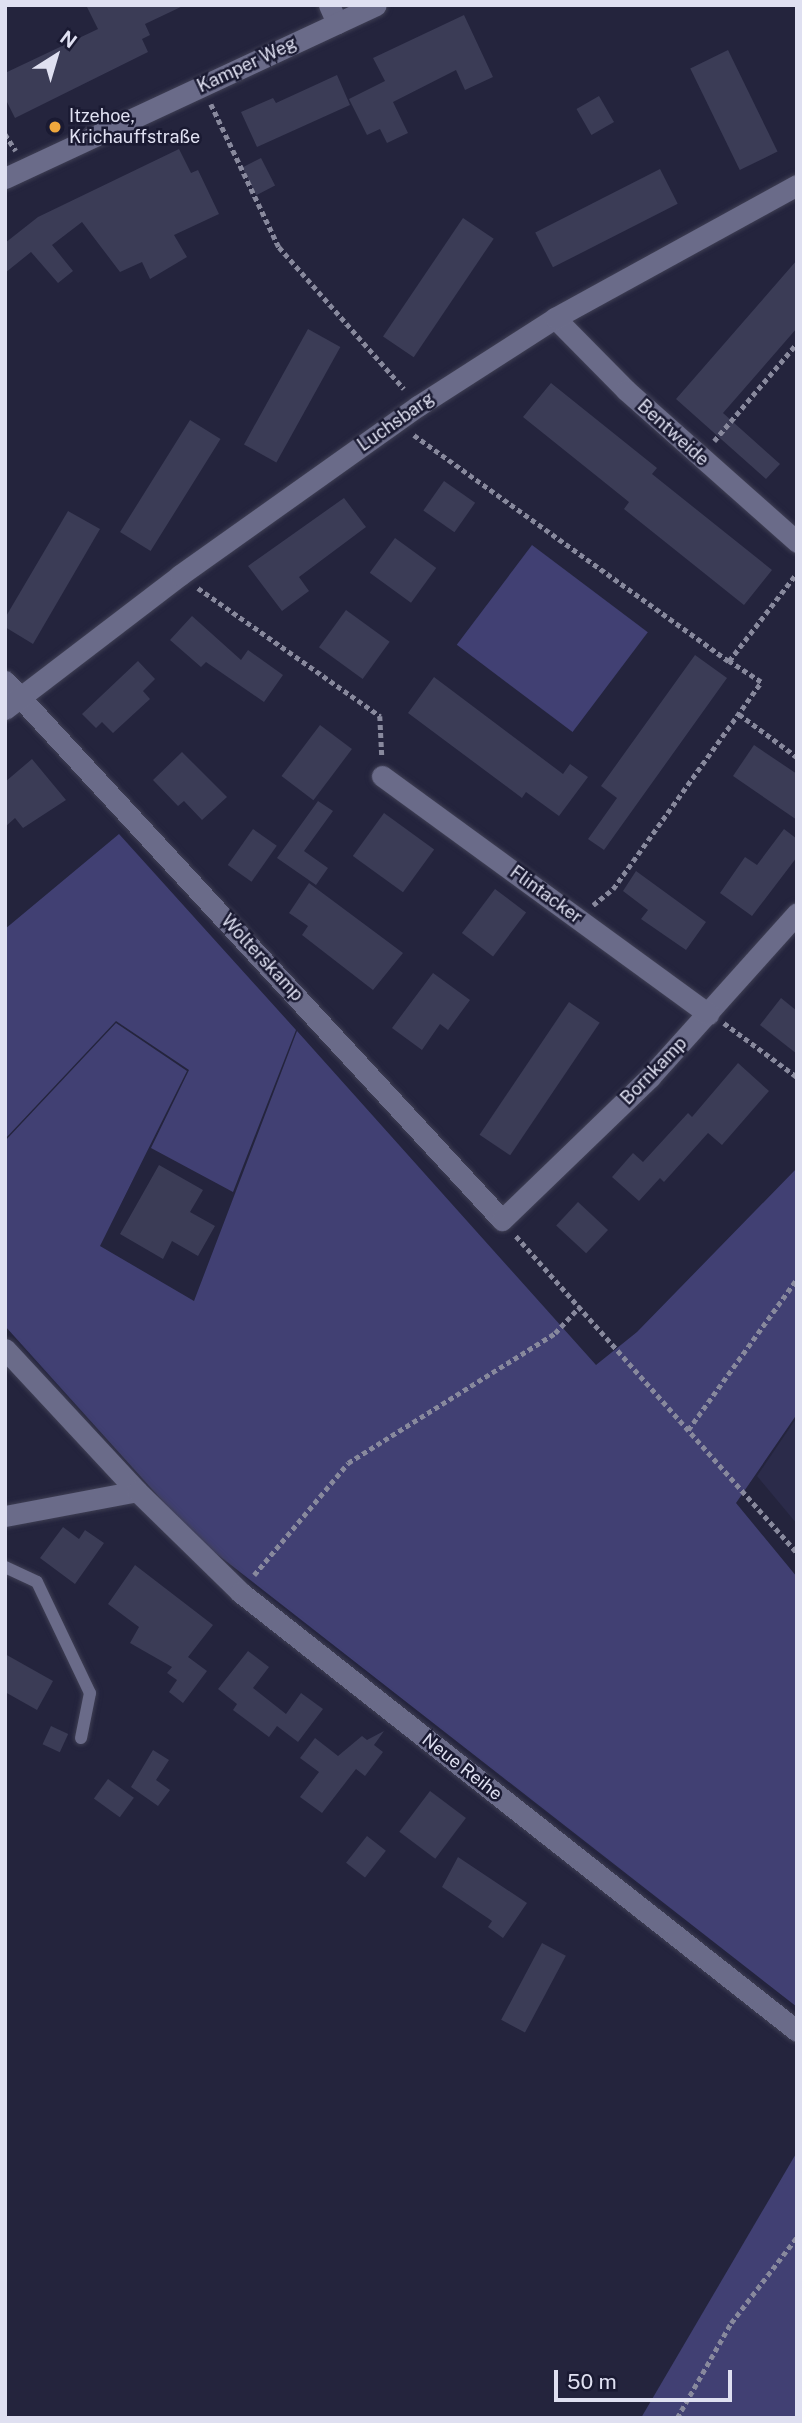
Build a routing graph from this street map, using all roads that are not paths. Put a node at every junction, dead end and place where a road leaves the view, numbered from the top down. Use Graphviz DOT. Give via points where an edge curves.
graph roads {
  1 [pos="376,5"];
  2 [pos="333,14"];
  3 [pos="5,178"];
  4 [pos="797,185"];
  5 [pos="555,317"];
  6 [pos="797,542"];
  7 [pos="10,696"];
  8 [pos="382,776"];
  9 [pos="797,913"];
  10 [pos="708,1014"];
  11 [pos="502,1220"];
  12 [pos="5,1349"];
  13 [pos="137,1491"];
  14 [pos="5,1516"];
  15 [pos="5,1567"];
  16 [pos="81,1738"];
  17 [pos="797,2031"];
  1 -- 2 [label="street, Kamper Weg"];
  2 -- 3 [label="street, Kamper Weg" via="205,85"];
  4 -- 5 [label="street, Luchsbarg"];
  5 -- 6 [label="street, Bentweide"];
  5 -- 7 [label="street, Luchsbarg" via="418,406"];
  7 -- 11 [label="street, Wolterskamp" via="238,931"];
  8 -- 10 [label="street, Flintacker"];
  9 -- 10 [label="street, Bornkamp"];
  10 -- 11 [label="street, Bornkamp"];
  12 -- 13 [label="street, Neue Reihe"];
  13 -- 14 [label="street"];
  13 -- 17 [label="street, Neue Reihe" via="240,1592"];
  15 -- 16 [label="lane" via="37,1582 90,1693"];
}
